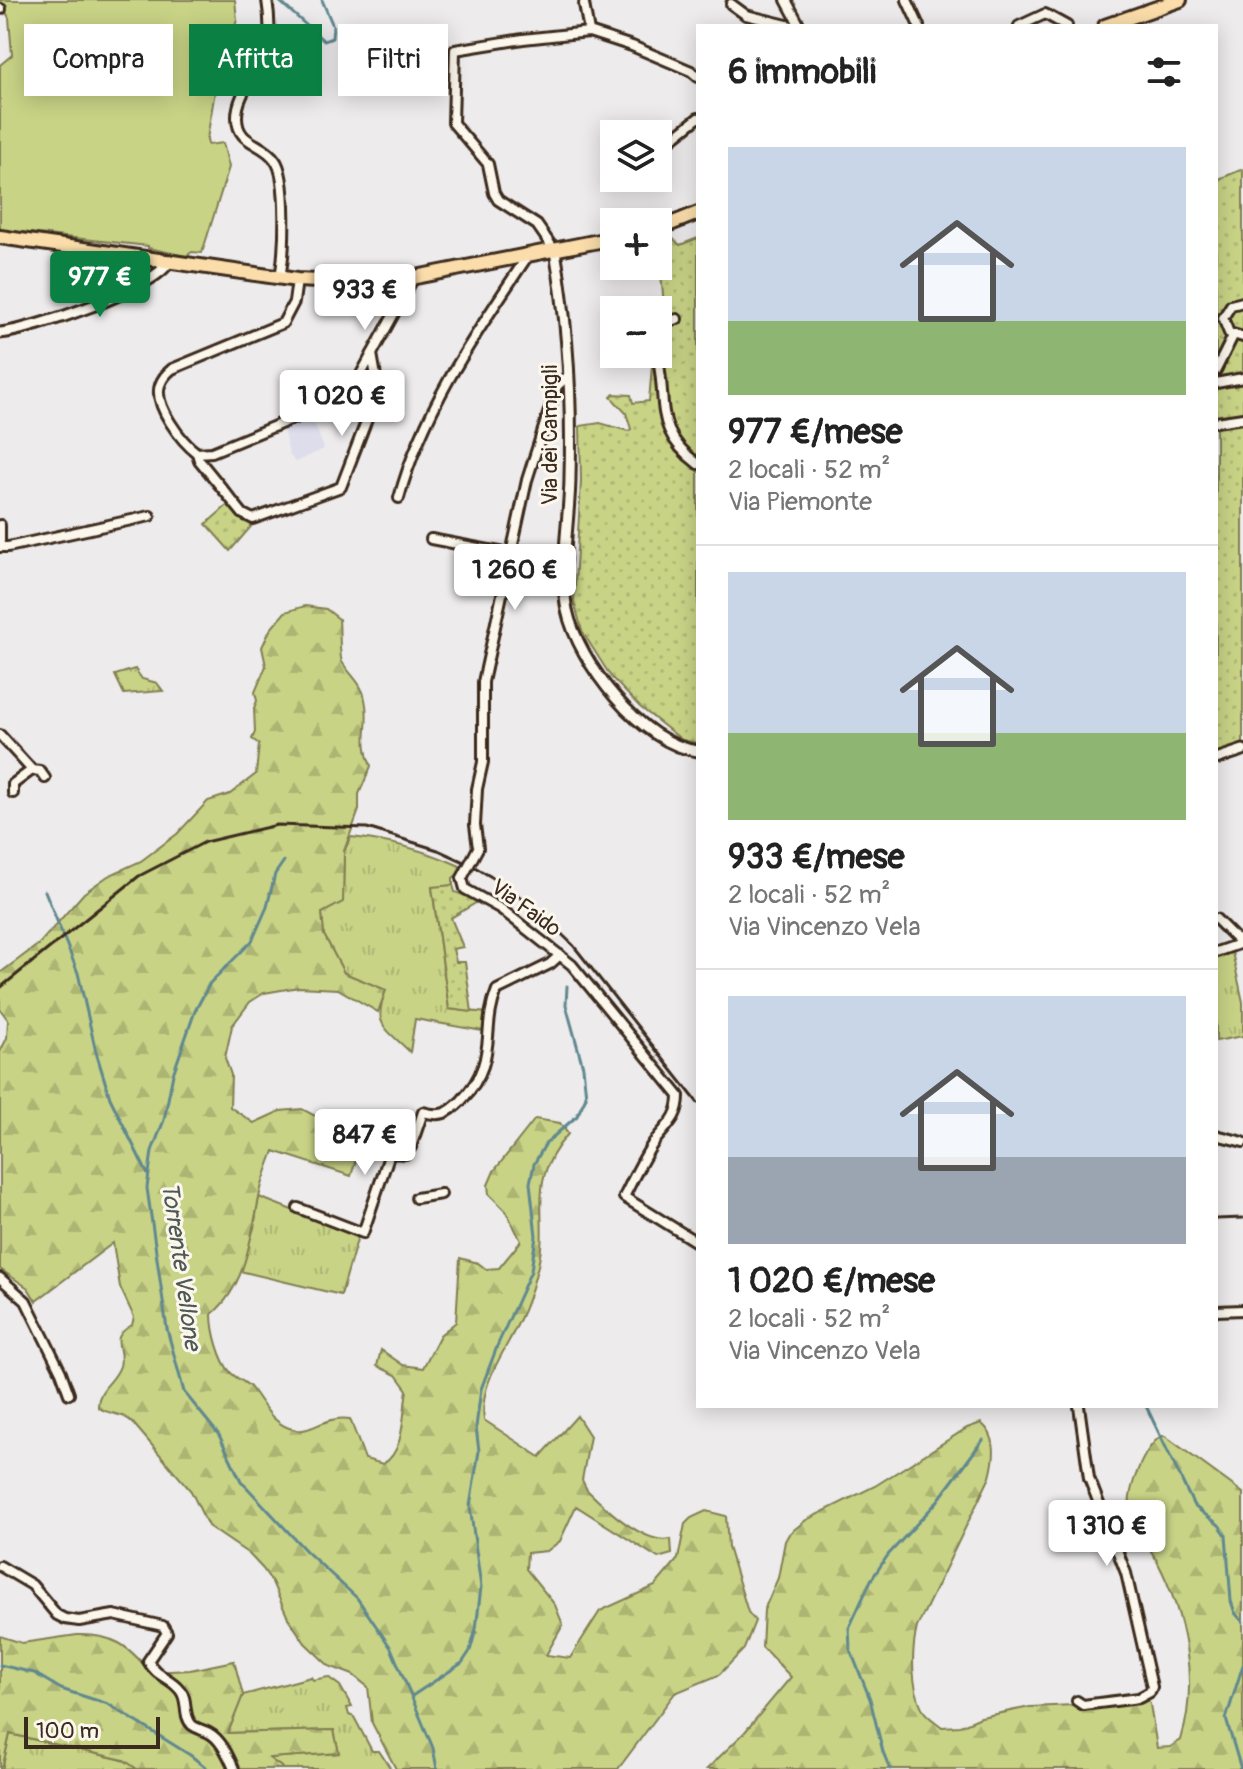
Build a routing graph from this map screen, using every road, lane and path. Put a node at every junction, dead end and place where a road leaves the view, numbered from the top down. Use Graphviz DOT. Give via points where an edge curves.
graph roads {
  1 [pos="267,0"];
  2 [pos="786,0"];
  3 [pos="907,0"];
  4 [pos="1180,0"];
  5 [pos="584,4"];
  6 [pos="731,4"];
  7 [pos="783,24"];
  8 [pos="799,24"];
  9 [pos="918,24"];
  10 [pos="1023,24"];
  11 [pos="1063,24"];
  12 [pos="1111,24"];
  13 [pos="589,32"];
  14 [pos="696,76"];
  15 [pos="696,120"];
  16 [pos="672,139"];
  17 [pos="696,214"];
  18 [pos="672,223"];
  19 [pos="0,237"];
  20 [pos="600,241"];
  21 [pos="555,251"];
  22 [pos="527,257"];
  23 [pos="170,260"];
  24 [pos="280,276"];
  25 [pos="413,279"];
  26 [pos="297,280"];
  27 [pos="1243,302"];
  28 [pos="677,319"];
  29 [pos="0,333"];
  30 [pos="1238,336"];
  31 [pos="372,354"];
  32 [pos="1218,367"];
  33 [pos="569,375"];
  34 [pos="1243,378"];
  35 [pos="1218,383"];
  36 [pos="1243,418"];
  37 [pos="1218,422"];
  38 [pos="197,453"];
  39 [pos="696,462"];
  40 [pos="399,498"];
  41 [pos="150,516"];
  42 [pos="0,525"];
  43 [pos="431,539"];
  44 [pos="0,544"];
  45 [pos="510,554"];
  46 [pos="0,735"];
  47 [pos="696,750"];
  48 [pos="1243,750"];
  49 [pos="1218,758"];
  50 [pos="32,770"];
  51 [pos="45,778"];
  52 [pos="13,793"];
  53 [pos="1218,921"];
  54 [pos="1242,943"];
  55 [pos="1218,951"];
  56 [pos="560,955"];
  57 [pos="1218,1136"];
  58 [pos="1243,1142"];
  59 [pos="441,1194"];
  60 [pos="416,1198"];
  61 [pos="298,1208"];
  62 [pos="696,1242"];
  63 [pos="0,1278"];
  64 [pos="1243,1310"];
  65 [pos="1218,1311"];
  66 [pos="69,1394"];
  67 [pos="1079,1408"];
  68 [pos="0,1566"];
  69 [pos="1077,1701"];
  70 [pos="234,1769"];
  1 -- 24 [label="street" via="265,55 237,116 245,141 271,155 280,168 285,249"];
  2 -- 8 [label="street"];
  3 -- 9 [label="street"];
  4 -- 12 [label="main road"];
  5 -- 13 [label="street"];
  6 -- 7 [label="street" via="746,15"];
  10 -- 11 [label="street" via="1045,14"];
  13 -- 14 [label="street"];
  13 -- 21 [label="street" via="455,50 453,123 488,164 498,200 537,225"];
  15 -- 16 [label="street"];
  17 -- 18 [label="main road"];
  19 -- 23 [label="main road"];
  20 -- 21 [label="main road"];
  21 -- 22 [label="main road"];
  21 -- 33 [label="street, Via dei Campigli"];
  22 -- 25 [label="main road"];
  22 -- 40 [label="street" via="430,414"];
  23 -- 24 [label="main road"];
  23 -- 29 [label="street" via="158,275 128,290 47,323"];
  24 -- 26 [label="main road"];
  25 -- 26 [label="main road" via="380,284"];
  25 -- 31 [label="street"];
  26 -- 38 [label="street" via="283,323 164,377 158,394 161,404 183,441"];
  27 -- 30 [label="street" via="1224,313 1225,329"];
  28 -- 39 [label="street" via="664,327 659,342 661,401 670,432"];
  30 -- 32 [label="street"];
  31 -- 38 [label="street" via="341,399 212,452"];
  31 -- 38 [label="street" via="374,401 341,487 253,519 243,514"];
  33 -- 45 [label="street, Via Faido" via="557,386"];
  33 -- 47 [label="street, Via dei Campigli" via="566,608 574,635 605,686 626,707 670,742"];
  34 -- 35 [label="street"];
  36 -- 37 [label="street"];
  41 -- 44 [label="street" via="8,547"];
  42 -- 44 [label="street"];
  43 -- 45 [label="street"];
  45 -- 56 [label="street, Via Faido, bridge" via="483,682 478,848 462,885"];
  46 -- 50 [label="street"];
  48 -- 49 [label="street"];
  50 -- 51 [label="street"];
  50 -- 52 [label="street" via="13,784"];
  53 -- 54 [label="street"];
  54 -- 55 [label="street"];
  56 -- 61 [label="street" via="497,990 477,1079 452,1110 438,1115 423,1112 406,1154 390,1153 363,1233"];
  56 -- 62 [label="street, Via Faido" via="679,1096 674,1120 654,1141 624,1197"];
  57 -- 58 [label="street"];
  59 -- 60 [label="street"];
  63 -- 66 [label="street" via="26,1301"];
  64 -- 65 [label="street"];
  67 -- 69 [label="street" via="1089,1478 1126,1573 1152,1687 1139,1698 1083,1705"];
  68 -- 70 [label="street" via="32,1585 65,1619 114,1615 163,1626 167,1633 148,1661 155,1674 181,1690 190,1723 218,1740"];
}
